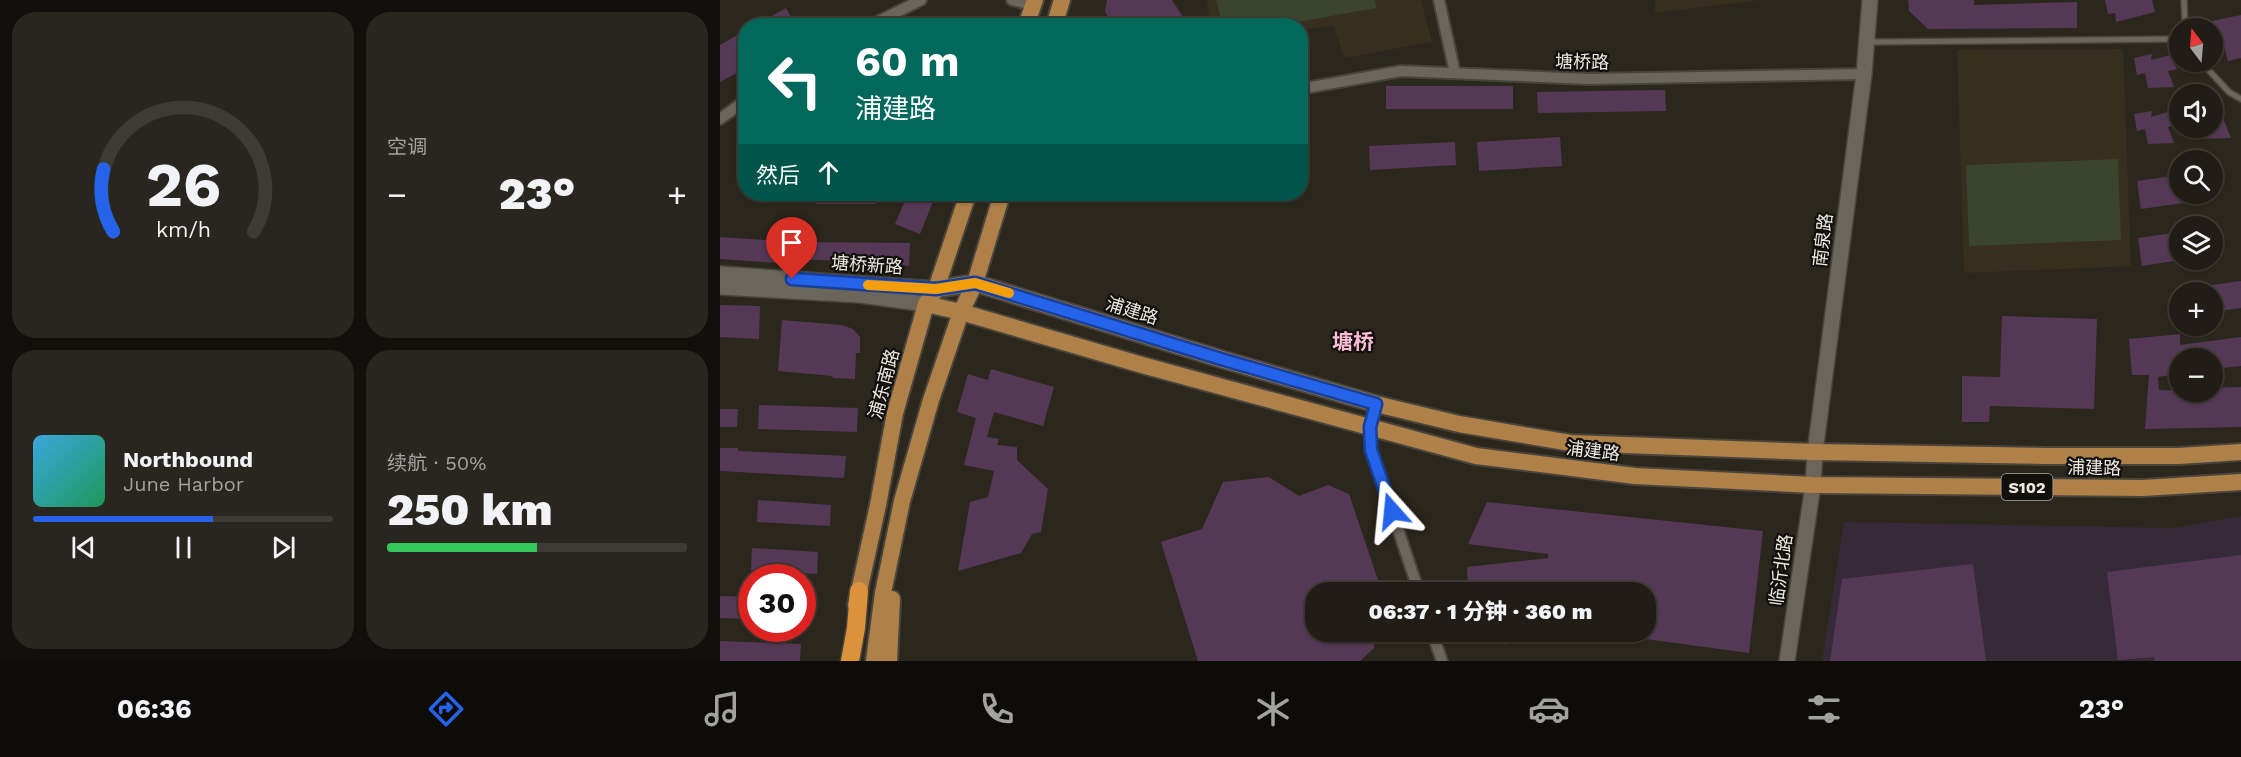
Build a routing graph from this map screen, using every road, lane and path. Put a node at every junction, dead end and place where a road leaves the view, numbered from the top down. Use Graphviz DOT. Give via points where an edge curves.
graph roads {
  1 [pos="921,0"];
  2 [pos="1012,0"];
  3 [pos="1062,0"];
  4 [pos="1438,0"];
  5 [pos="1870,0"];
  6 [pos="2184,0"];
  7 [pos="1034,2"];
  8 [pos="885,18"];
  9 [pos="1029,18"];
  10 [pos="1056,18"];
  11 [pos="2185,18"];
  12 [pos="2169,39"];
  13 [pos="1867,42"];
  14 [pos="2210,72"];
  15 [pos="1455,73"];
  16 [pos="1864,74"];
  17 [pos="1308,87"];
  18 [pos="2241,99"];
  19 [pos="738,106"];
  20 [pos="720,119"];
  21 [pos="966,201"];
  22 [pos="1000,201"];
  23 [pos="720,274"];
  24 [pos="975,283"];
  25 [pos="720,287"];
  26 [pos="936,289"];
  27 [pos="926,304"];
  28 [pos="961,312"];
  29 [pos="1376,404"];
  30 [pos="1370,427"];
  31 [pos="1815,452"];
  32 [pos="2241,452"];
  33 [pos="2241,482"];
  34 [pos="1813,485"];
  35 [pos="892,550"];
  36 [pos="1416,582"];
  37 [pos="860,591"];
  38 [pos="1435,642"];
  39 [pos="843,661"];
  40 [pos="850,661"];
  41 [pos="856,661"];
  42 [pos="874,661"];
  43 [pos="889,661"];
  44 [pos="1442,661"];
  45 [pos="1787,661"];
  1 -- 8 [label="street"];
  2 -- 7 [label="street"];
  3 -- 10 [label="main road"];
  4 -- 15 [label="street"];
  5 -- 13 [label="street, 南泉路"];
  6 -- 11 [label="lane"];
  7 -- 9 [label="main road"];
  12 -- 13 [label="lane"];
  13 -- 16 [label="street, 南泉路"];
  14 -- 18 [label="lane"];
  15 -- 16 [label="street, 塘桥路" via="1589,79"];
  15 -- 17 [label="street, 塘桥路" via="1390,72"];
  16 -- 31 [label="street, 南泉路"];
  19 -- 20 [label="street"];
  21 -- 26 [label="main road, 浦东南路"];
  22 -- 24 [label="main road"];
  23 -- 26 [label="street, 塘桥新路"];
  24 -- 26 [label="main road, 塘桥新路"];
  24 -- 28 [label="main road"];
  24 -- 29 [label="main road, 浦建路 / S102"];
  25 -- 27 [label="street, 塘桥新路" via="860,295"];
  26 -- 27 [label="main road, 浦东南路"];
  27 -- 28 [label="main road, 塘桥新路"];
  27 -- 37 [label="main road, 浦东南路" via="895,413"];
  28 -- 30 [label="main road, 浦建路 / S102"];
  28 -- 35 [label="main road" via="931,400"];
  29 -- 30 [label="street"];
  29 -- 31 [label="main road, 浦建路 / S102" via="1459,424 1571,443"];
  30 -- 34 [label="main road, 浦建路 / S102" via="1476,456 1635,476"];
  30 -- 36 [label="street" via="1371,450"];
  31 -- 32 [label="main road, 浦建路 / S102" via="2178,456"];
  31 -- 34 [label="street, 南泉路"];
  33 -- 34 [label="main road, 浦建路 / S102" via="2143,488"];
  34 -- 45 [label="street, 临沂北路"];
  35 -- 42 [label="main road"];
  35 -- 43 [label="main road"];
  37 -- 39 [label="main road, 浦东南路"];
  37 -- 40 [label="highway"];
  37 -- 41 [label="main road, 浦东南路" via="861,629"];
  38 -- 44 [label="street"];
}
